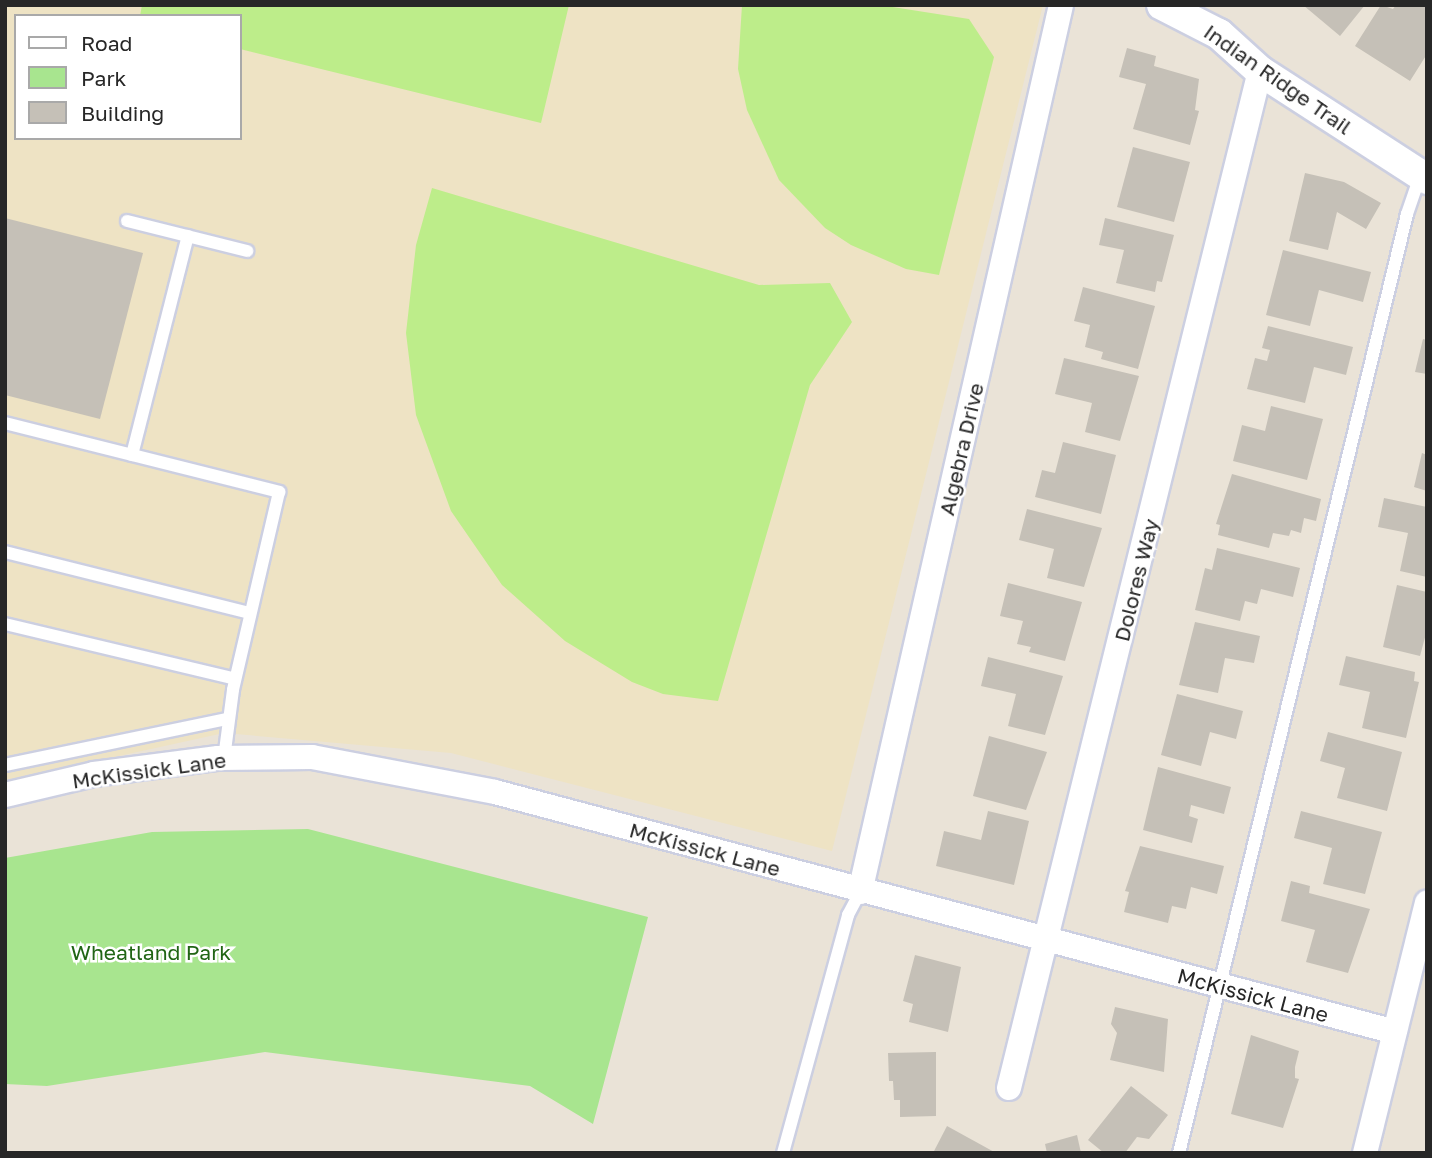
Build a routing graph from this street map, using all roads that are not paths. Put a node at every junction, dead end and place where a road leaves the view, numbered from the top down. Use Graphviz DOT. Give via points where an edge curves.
graph roads {
  1 [pos="1061,5"];
  2 [pos="1162,5"];
  3 [pos="1260,71"];
  4 [pos="1424,177"];
  5 [pos="127,221"];
  6 [pos="188,236"];
  7 [pos="247,251"];
  8 [pos="5,423"];
  9 [pos="132,455"];
  10 [pos="5,552"];
  11 [pos="250,613"];
  12 [pos="5,624"];
  13 [pos="235,678"];
  14 [pos="227,719"];
  15 [pos="224,758"];
  16 [pos="5,765"];
  17 [pos="5,795"];
  18 [pos="860,892"];
  19 [pos="1427,903"];
  20 [pos="1049,942"];
  21 [pos="1220,986"];
  22 [pos="1395,1032"];
  23 [pos="1009,1088"];
  24 [pos="783,1153"];
  25 [pos="1179,1153"];
  26 [pos="1365,1153"];
  1 -- 18 [label="street, Algebra Drive"];
  2 -- 3 [label="street, Indian Ridge Trail" via="1219,34"];
  3 -- 4 [label="street, Indian Ridge Trail"];
  3 -- 20 [label="street, Dolores Way"];
  4 -- 21 [label="lane" via="1400,240"];
  5 -- 6 [label="lane"];
  6 -- 7 [label="lane"];
  6 -- 9 [label="lane"];
  8 -- 9 [label="lane"];
  9 -- 11 [label="lane" via="279,492"];
  10 -- 11 [label="lane"];
  11 -- 13 [label="lane"];
  12 -- 13 [label="lane"];
  13 -- 14 [label="lane"];
  14 -- 15 [label="lane"];
  14 -- 16 [label="lane"];
  15 -- 17 [label="street, McKissick Lane" via="94,774"];
  15 -- 18 [label="street, McKissick Lane" via="312,757 495,792"];
  18 -- 20 [label="street, McKissick Lane"];
  18 -- 24 [label="lane" via="848,915"];
  19 -- 22 [label="street"];
  20 -- 21 [label="street, McKissick Lane"];
  20 -- 23 [label="street, Dolores Way"];
  21 -- 22 [label="street, McKissick Lane"];
  21 -- 25 [label="lane"];
  22 -- 26 [label="street"];
}
